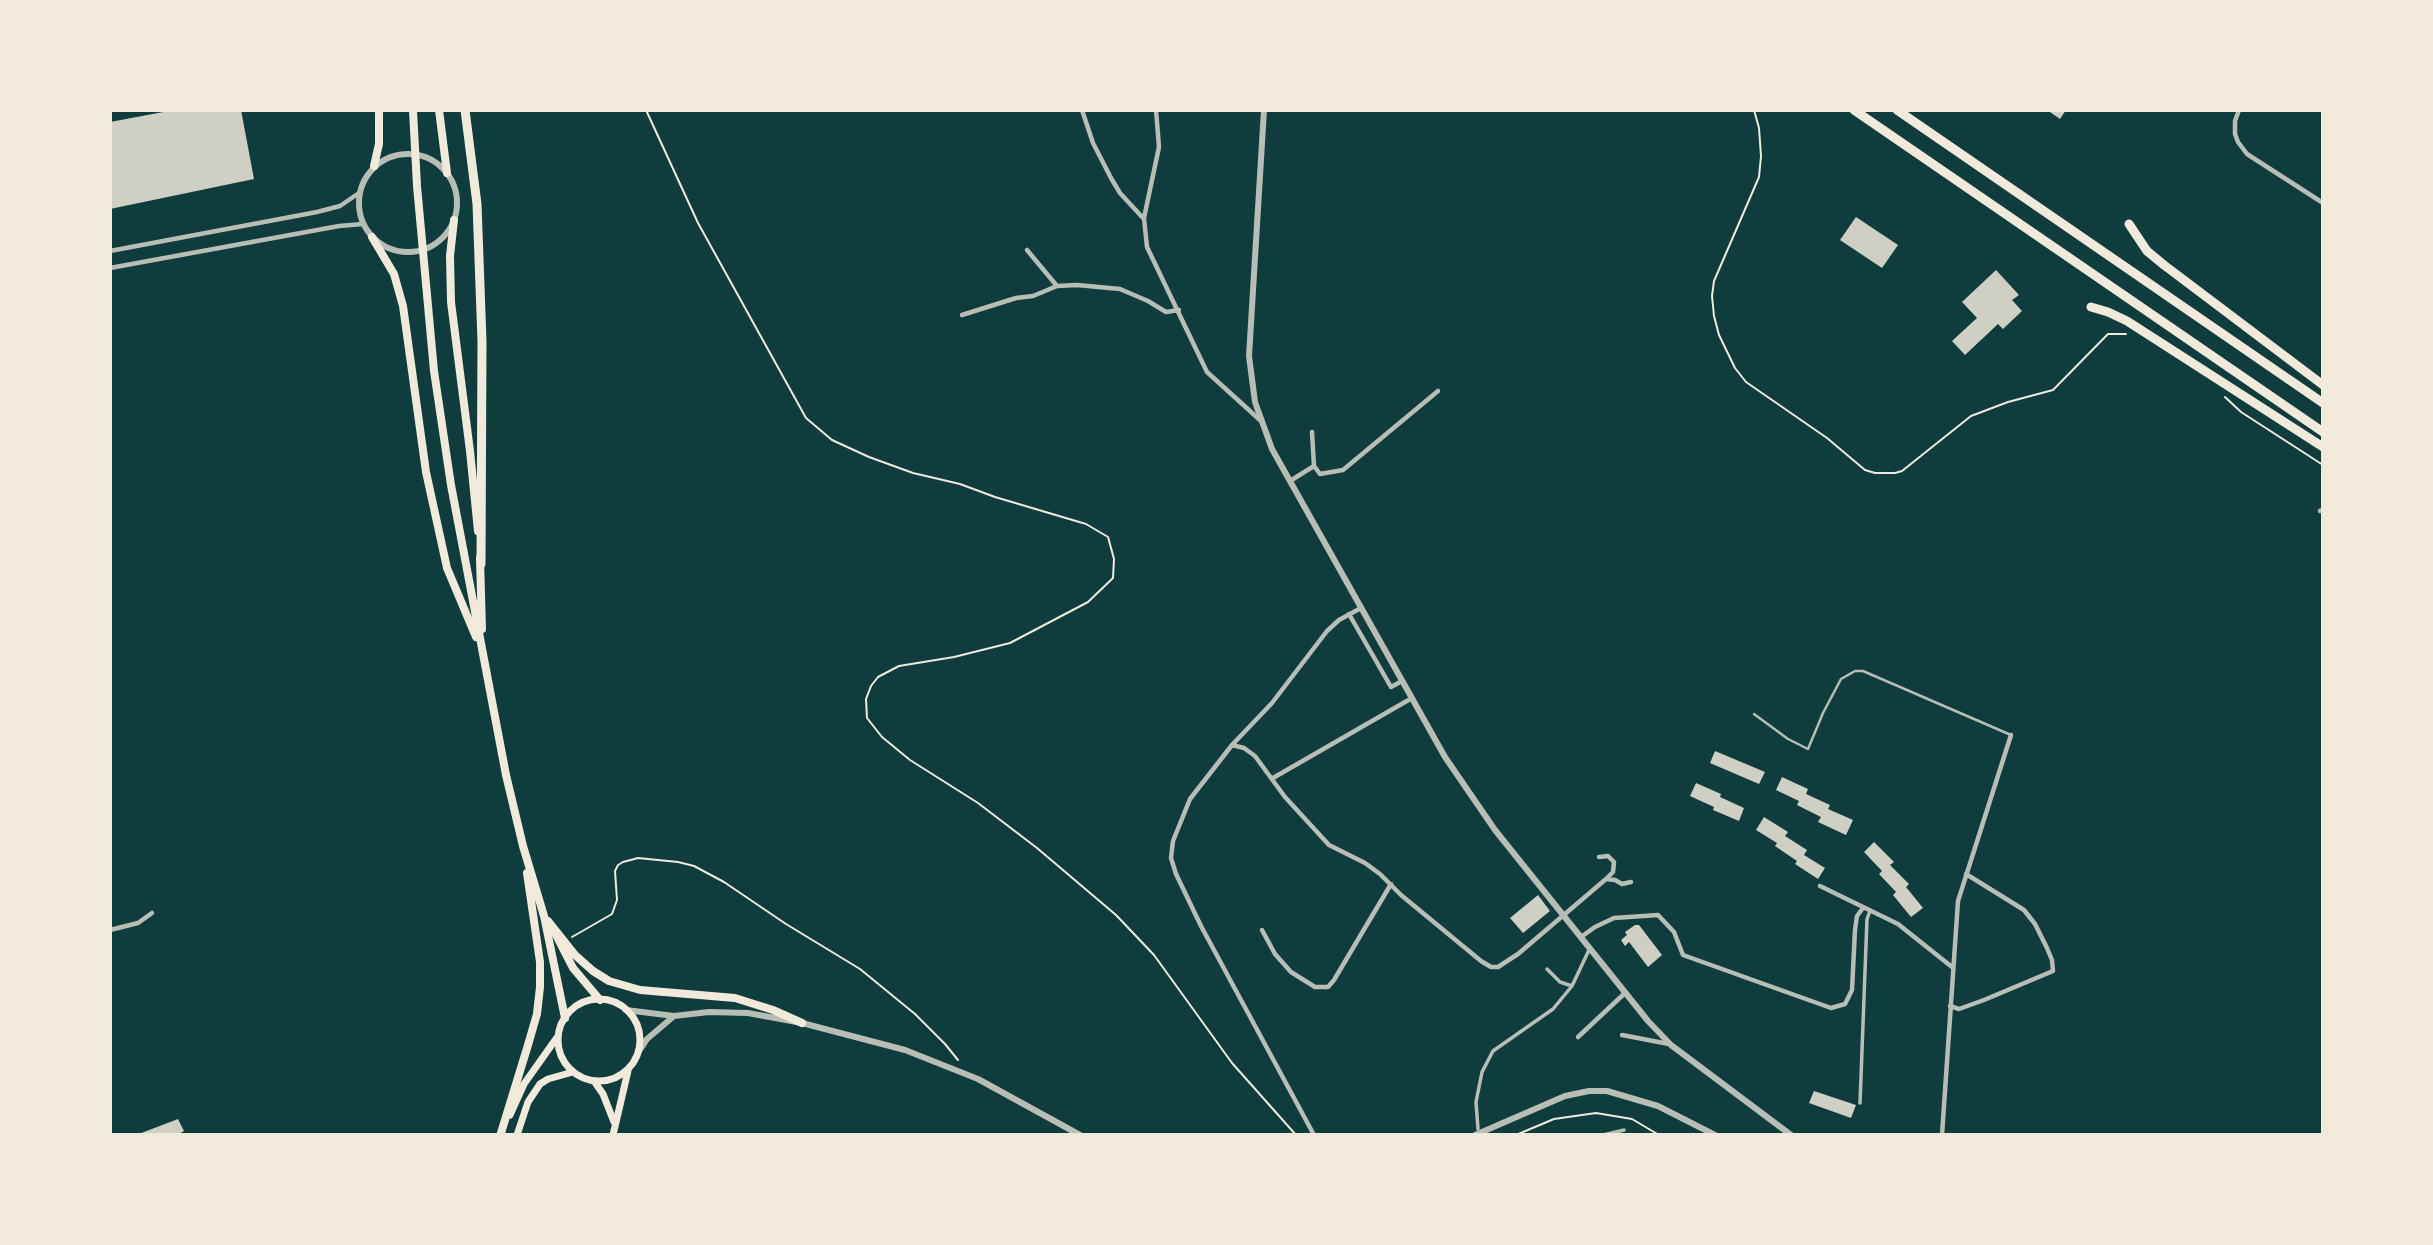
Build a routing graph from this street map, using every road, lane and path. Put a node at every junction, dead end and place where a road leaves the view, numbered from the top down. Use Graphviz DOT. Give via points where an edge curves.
graph roads {
  1 [pos="413,110"];
  2 [pos="439,110"];
  3 [pos="465,110"];
  4 [pos="646,110"];
  5 [pos="1082,110"];
  6 [pos="1156,110"];
  7 [pos="1264,110"];
  8 [pos="1754,110"];
  9 [pos="1854,110"];
  10 [pos="1897,110"];
  11 [pos="2239,110"];
  12 [pos="379,111"];
  13 [pos="374,166"];
  14 [pos="447,173"];
  15 [pos="359,193"];
  16 [pos="2323,203"];
  17 [pos="1144,218"];
  18 [pos="454,220"];
  19 [pos="363,224"];
  20 [pos="2129,224"];
  21 [pos="372,237"];
  22 [pos="1027,250"];
  23 [pos="110,251"];
  24 [pos="110,268"];
  25 [pos="1057,286"];
  26 [pos="2091,307"];
  27 [pos="1179,310"];
  28 [pos="962,315"];
  29 [pos="2128,334"];
  30 [pos="2323,385"];
  31 [pos="1438,391"];
  32 [pos="2224,396"];
  33 [pos="2323,403"];
  34 [pos="1261,421"];
  35 [pos="1312,432"];
  36 [pos="2323,432"];
  37 [pos="2323,447"];
  38 [pos="2323,465"];
  39 [pos="1314,466"];
  40 [pos="1290,481"];
  41 [pos="481,564"];
  42 [pos="1361,608"];
  43 [pos="1349,614"];
  44 [pos="482,653"];
  45 [pos="1402,681"];
  46 [pos="1412,698"];
  47 [pos="1754,714"];
  48 [pos="2011,735"];
  49 [pos="1231,745"];
  50 [pos="1273,778"];
  51 [pos="523,846"];
  52 [pos="1600,857"];
  53 [pos="1966,874"];
  54 [pos="1606,879"];
  55 [pos="1631,882"];
  56 [pos="1391,884"];
  57 [pos="1820,886"];
  58 [pos="1863,908"];
  59 [pos="1870,911"];
  60 [pos="152,913"];
  61 [pos="544,916"];
  62 [pos="1564,916"];
  63 [pos="110,929"];
  64 [pos="554,930"];
  65 [pos="1262,930"];
  66 [pos="1581,937"];
  67 [pos="564,939"];
  68 [pos="1590,948"];
  69 [pos="1952,967"];
  70 [pos="1547,969"];
  71 [pos="1572,986"];
  72 [pos="1625,993"];
  73 [pos="600,1000"];
  74 [pos="1950,1006"];
  75 [pos="626,1010"];
  76 [pos="674,1017"];
  77 [pos="565,1018"];
  78 [pos="802,1023"];
  79 [pos="1622,1035"];
  80 [pos="558,1036"];
  81 [pos="1578,1037"];
  82 [pos="1671,1045"];
  83 [pos="639,1051"];
  84 [pos="628,1069"];
  85 [pos="960,1070"];
  86 [pos="573,1072"];
  87 [pos="594,1081"];
  88 [pos="1860,1103"];
  89 [pos="614,1122"];
  90 [pos="1624,1130"];
  91 [pos="1476,1132"];
  92 [pos="501,1134"];
  93 [pos="517,1135"];
  94 [pos="613,1135"];
  95 [pos="1080,1135"];
  96 [pos="1296,1135"];
  97 [pos="1314,1135"];
  98 [pos="1516,1135"];
  99 [pos="1603,1135"];
  100 [pos="1659,1135"];
  101 [pos="1715,1135"];
  102 [pos="1791,1135"];
  103 [pos="1942,1135"];
  1 -- 44 [label="highway" via="434,371"];
  2 -- 14 [label="highway"];
  3 -- 41 [label="highway" via="477,204 482,341"];
  4 -- 96 [label="path" via="698,223 806,418 832,440 869,457 1086,524 1108,537 1113,578 1088,602 1010,643 899,666 878,677 866,699 867,718 881,737 910,760 978,803 1116,915 1154,955 1232,1063"];
  5 -- 17 [label="street" via="1111,178"];
  6 -- 17 [label="street" via="1158,147"];
  7 -- 34 [label="street" via="1248,341"];
  8 -- 29 [label="path" via="1759,128 1759,177 1714,281 1719,335 1746,382 1865,470 1902,471 1971,416 2053,390 2097,342 2108,334"];
  9 -- 36 [label="highway"];
  10 -- 33 [label="highway"];
  11 -- 16 [label="street" via="2235,134 2247,154"];
  12 -- 13 [label="highway"];
  13 -- 14 [label="street" via="404,153 420,155"];
  13 -- 15 [label="street"];
  14 -- 18 [label="street" via="455,188"];
  15 -- 19 [label="street"];
  15 -- 23 [label="street" via="340,206 317,212"];
  17 -- 27 [label="street" via="1151,257"];
  18 -- 21 [label="street" via="440,240 418,251 401,252"];
  18 -- 41 [label="highway" via="451,302"];
  19 -- 21 [label="street"];
  19 -- 24 [label="street"];
  20 -- 30 [label="highway" via="2147,251"];
  21 -- 44 [label="highway" via="394,274 403,306 426,472 447,568"];
  22 -- 25 [label="street"];
  25 -- 27 [label="street" via="1120,289 1166,312"];
  25 -- 28 [label="street"];
  26 -- 37 [label="highway" via="2127,321"];
  27 -- 34 [label="street" via="1207,372"];
  31 -- 39 [label="street" via="1343,470 1320,474"];
  32 -- 38 [label="path"];
  34 -- 40 [label="street"];
  35 -- 39 [label="street"];
  39 -- 40 [label="street"];
  40 -- 42 [label="street"];
  41 -- 44 [label="highway"];
  42 -- 43 [label="street"];
  42 -- 45 [label="street"];
  43 -- 45 [label="street" via="1391,687"];
  43 -- 49 [label="street" via="1326,631 1272,703"];
  44 -- 51 [label="highway"];
  45 -- 46 [label="street"];
  46 -- 50 [label="street"];
  46 -- 62 [label="street" via="1469,795"];
  47 -- 48 [label="lane" via="1808,749 1841,680 1863,671"];
  48 -- 53 [label="street"];
  49 -- 50 [label="street" via="1255,756"];
  49 -- 97 [label="street" via="1190,799 1172,841 1171,858 1201,926"];
  50 -- 56 [label="street" via="1329,845 1365,863"];
  51 -- 61 [label="highway"];
  51 -- 92 [label="highway" via="540,987 537,1014"];
  52 -- 54 [label="street" via="1608,856 1614,862"];
  53 -- 69 [label="street" via="1958,901"];
  53 -- 74 [label="street" via="2035,923 2053,971 1959,1009"];
  54 -- 55 [label="street"];
  54 -- 62 [label="street"];
  56 -- 62 [label="street" via="1491,967 1511,959"];
  56 -- 65 [label="street" via="1328,986 1315,987 1291,972"];
  57 -- 58 [label="street"];
  58 -- 59 [label="street"];
  58 -- 66 [label="street" via="1856,923 1852,990 1845,1004 1831,1008 1683,955 1674,932 1658,915 1614,918"];
  59 -- 69 [label="street" via="1898,924"];
  59 -- 88 [label="street"];
  60 -- 63 [label="street" via="138,923"];
  61 -- 64 [label="highway"];
  61 -- 77 [label="highway"];
  62 -- 66 [label="street"];
  64 -- 67 [label="highway"];
  64 -- 73 [label="highway" via="573,968"];
  66 -- 68 [label="street"];
  67 -- 78 [label="highway" via="593,971 625,987 734,998"];
  67 -- 85 [label="path" via="612,914 617,900 615,871 623,862 638,858 694,866 860,969 945,1044"];
  68 -- 71 [label="street"];
  68 -- 72 [label="street"];
  69 -- 74 [label="street"];
  70 -- 71 [label="street"];
  71 -- 91 [label="street" via="1553,1009 1493,1051 1482,1072"];
  72 -- 81 [label="street"];
  72 -- 82 [label="street"];
  73 -- 75 [label="main road"];
  73 -- 77 [label="main road" via="580,1004"];
  74 -- 103 [label="street"];
  75 -- 76 [label="street"];
  75 -- 83 [label="main road" via="638,1029"];
  76 -- 78 [label="street" via="734,1012"];
  76 -- 83 [label="street"];
  77 -- 80 [label="main road"];
  78 -- 85 [label="street"];
  79 -- 82 [label="street"];
  80 -- 86 [label="main road" via="561,1056"];
  80 -- 92 [label="main road" via="524,1084"];
  82 -- 102 [label="street"];
  83 -- 84 [label="main road"];
  84 -- 87 [label="main road" via="612,1079"];
  84 -- 89 [label="main road"];
  85 -- 95 [label="street"];
  86 -- 87 [label="main road"];
  86 -- 93 [label="main road" via="540,1084 528,1102"];
  87 -- 89 [label="main road"];
  89 -- 94 [label="main road"];
  90 -- 99 [label="street"];
  91 -- 101 [label="street" via="1565,1096 1607,1091 1658,1106"];
  98 -- 100 [label="path" via="1554,1119 1596,1113 1632,1119"];
}
